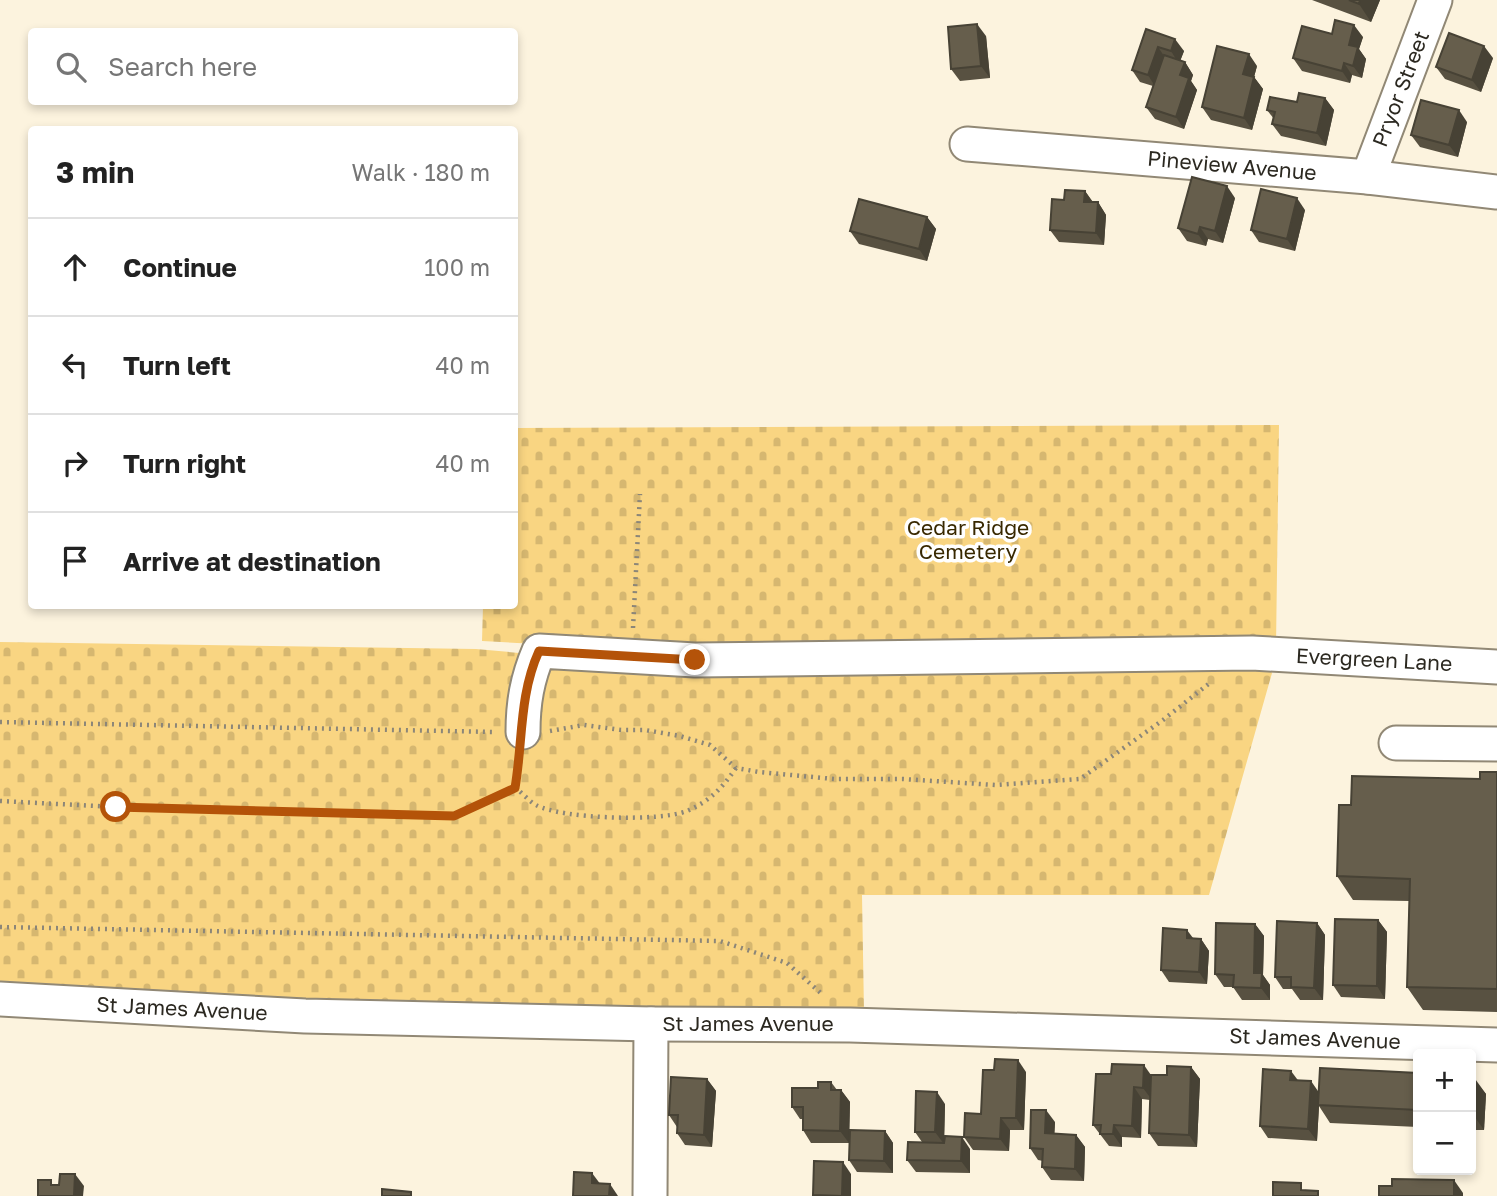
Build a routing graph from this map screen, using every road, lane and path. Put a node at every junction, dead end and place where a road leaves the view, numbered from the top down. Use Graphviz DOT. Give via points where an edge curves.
graph roads {
  1 [pos="1435,0"];
  2 [pos="967,144"];
  3 [pos="1368,177"];
  4 [pos="1497,192"];
  5 [pos="640,494"];
  6 [pos="1241,653"];
  7 [pos="631,657"];
  8 [pos="1497,667"];
  9 [pos="0,722"];
  10 [pos="523,732"];
  11 [pos="1396,743"];
  12 [pos="1497,744"];
  13 [pos="736,768"];
  14 [pos="515,788"];
  15 [pos="0,801"];
  16 [pos="0,927"];
  17 [pos="0,999"];
  18 [pos="651,1024"];
  19 [pos="850,1025"];
  20 [pos="1497,1045"];
  21 [pos="650,1196"];
  1 -- 3 [label="street, Pryor Street"];
  2 -- 3 [label="street, Pineview Avenue"];
  3 -- 4 [label="street, Pineview Avenue"];
  5 -- 7 [label="path"];
  6 -- 7 [label="street, Evergreen Lane"];
  6 -- 8 [label="street, Evergreen Lane"];
  6 -- 13 [label="path" via="1210,684 1080,779 995,785 834,779"];
  7 -- 10 [label="street, Evergreen Lane" via="539,651 523,704"];
  9 -- 10 [label="path"];
  10 -- 13 [label="path" via="584,725 645,730 710,745"];
  10 -- 14 [label="path"];
  11 -- 12 [label="street"];
  13 -- 14 [label="path" via="719,792 686,811 650,817 602,818 536,806"];
  14 -- 15 [label="path" via="454,816"];
  16 -- 19 [label="path" via="719,941 787,963"];
  17 -- 18 [label="street, St James Avenue" via="305,1016"];
  18 -- 19 [label="street, St James Avenue"];
  18 -- 21 [label="street"];
  19 -- 20 [label="street, St James Avenue"];
}
